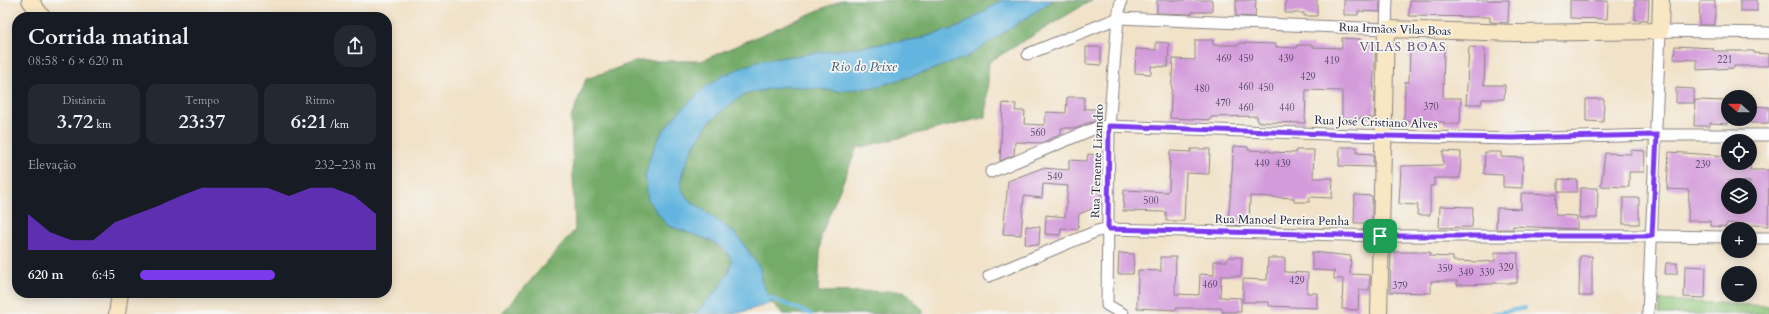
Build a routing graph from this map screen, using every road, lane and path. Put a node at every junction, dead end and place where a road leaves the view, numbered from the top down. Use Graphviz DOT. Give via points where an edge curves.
graph roads {
  1 [pos="30,0"];
  2 [pos="1121,0"];
  3 [pos="1387,0"];
  4 [pos="1660,0"];
  5 [pos="38,12"];
  6 [pos="1118,18"];
  7 [pos="1386,29"];
  8 [pos="1660,31"];
  9 [pos="1769,33"];
  10 [pos="1028,54"];
  11 [pos="1109,126"];
  12 [pos="1657,135"];
  13 [pos="1769,135"];
  14 [pos="1383,136"];
  15 [pos="991,172"];
  16 [pos="1108,229"];
  17 [pos="1380,236"];
  18 [pos="1652,236"];
  19 [pos="1721,237"];
  20 [pos="1757,238"];
  21 [pos="1769,238"];
  22 [pos="989,276"];
  23 [pos="119,298"];
  24 [pos="117,314"];
  25 [pos="1123,314"];
  26 [pos="1379,314"];
  27 [pos="1648,314"];
  1 -- 5 [label="street"];
  2 -- 6 [label="street, Rua Tenente Lizandro"];
  3 -- 7 [label="street"];
  4 -- 8 [label="street"];
  6 -- 7 [label="street, Rua Irmãos Vilas Boas"];
  6 -- 10 [label="street, Rua Irmãos Vilas Boas"];
  6 -- 11 [label="street, Rua Tenente Lizandro"];
  7 -- 8 [label="street, Rua Irmãos Vilas Boas" via="1517,33"];
  7 -- 14 [label="street"];
  8 -- 9 [label="street, Rua Irmãos Vilas Boas"];
  8 -- 12 [label="street"];
  11 -- 14 [label="street, Rua José Cristiano Alves"];
  11 -- 15 [label="street, Rua José Cristiano Alves" via="1098,127"];
  11 -- 16 [label="street, Rua Tenente Lizandro"];
  12 -- 13 [label="street, Rua José Cristiano Alves"];
  12 -- 14 [label="street, Rua José Cristiano Alves" via="1512,138"];
  12 -- 18 [label="street"];
  14 -- 17 [label="street"];
  16 -- 17 [label="street, Rua Manoel Pereira Penha"];
  16 -- 22 [label="street, Rua Manoel Pereira Penha" via="1097,231"];
  16 -- 25 [label="street, Rua Tenente Lizandro" via="1107,305"];
  17 -- 18 [label="street, Rua Manoel Pereira Penha"];
  17 -- 26 [label="street"];
  18 -- 19 [label="street, Rua Manoel Pereira Penha"];
  18 -- 27 [label="street"];
  20 -- 21 [label="street"];
  23 -- 24 [label="street"];
}
